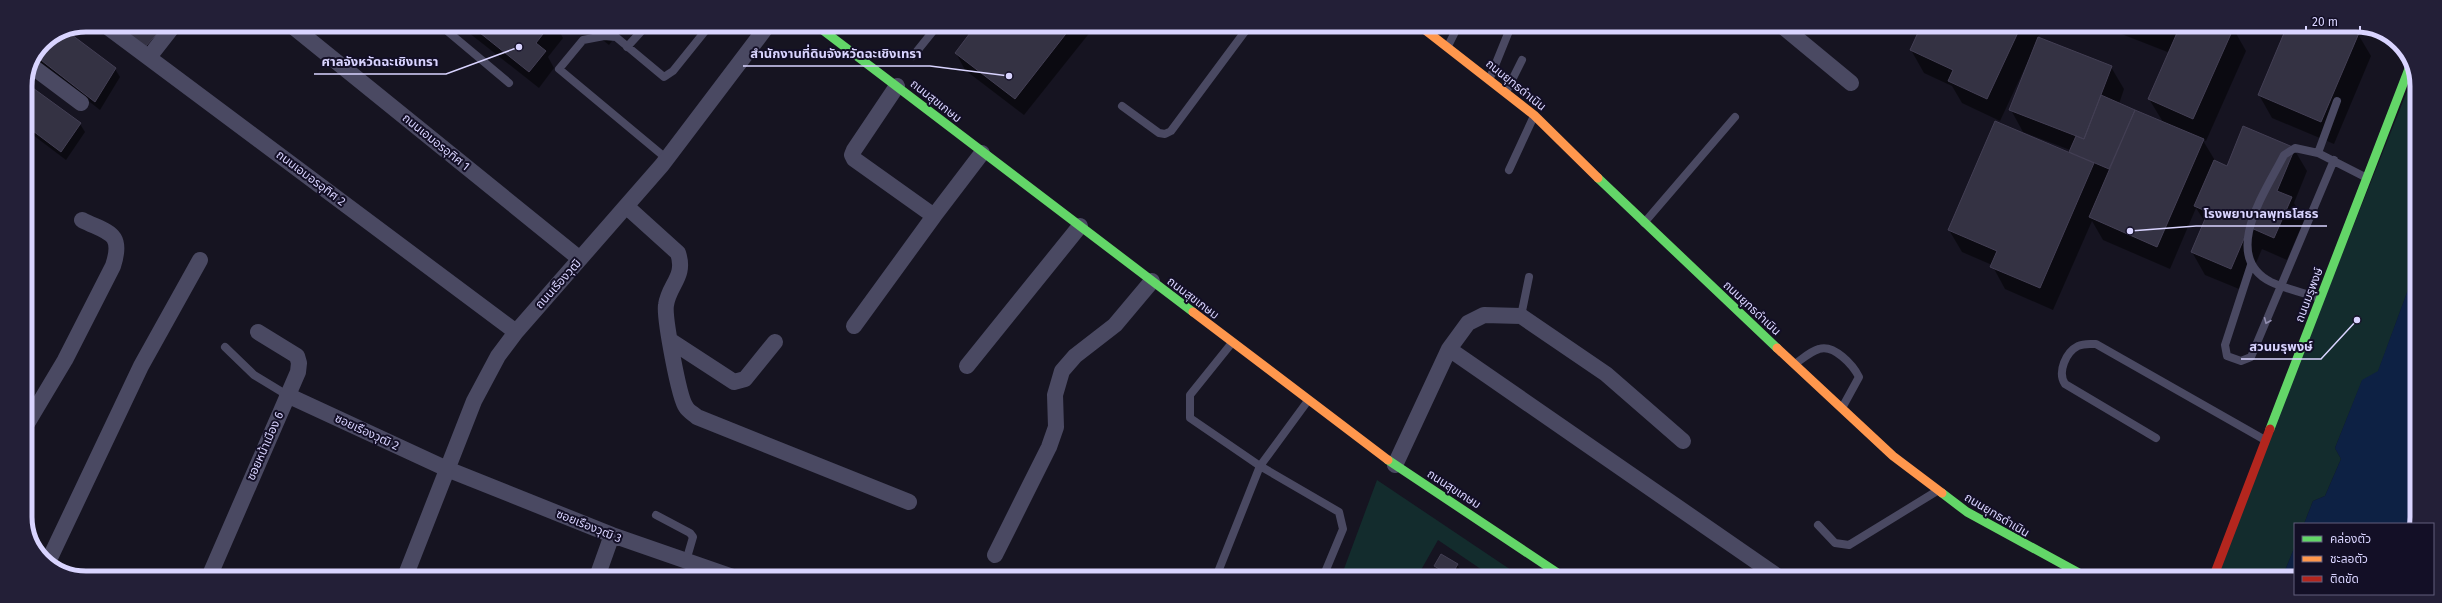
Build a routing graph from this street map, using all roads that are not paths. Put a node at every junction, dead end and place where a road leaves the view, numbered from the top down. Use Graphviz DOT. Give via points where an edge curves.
graph roads {
  1 [pos="115,32"];
  2 [pos="169,32"];
  3 [pos="301,32"];
  4 [pos="448,32"];
  5 [pos="641,32"];
  6 [pos="704,32"];
  7 [pos="763,32"];
  8 [pos="825,32"];
  9 [pos="933,32"];
  10 [pos="1245,32"];
  11 [pos="1428,32"];
  12 [pos="1455,32"];
  13 [pos="1509,32"];
  14 [pos="1789,32"];
  15 [pos="1448,46"];
  16 [pos="627,47"];
  17 [pos="914,56"];
  18 [pos="149,57"];
  19 [pos="1522,60"];
  20 [pos="35,68"];
  21 [pos="2408,71"];
  22 [pos="1490,79"];
  23 [pos="509,83"];
  24 [pos="1851,83"];
  25 [pos="897,86"];
  26 [pos="1506,92"];
  27 [pos="2337,101"];
  28 [pos="81,103"];
  29 [pos="1122,106"];
  30 [pos="1534,115"];
  31 [pos="1735,117"];
  32 [pos="982,153"];
  33 [pos="2318,153"];
  34 [pos="667,159"];
  35 [pos="2334,160"];
  36 [pos="1509,170"];
  37 [pos="2367,178"];
  38 [pos="626,206"];
  39 [pos="934,216"];
  40 [pos="82,220"];
  41 [pos="1643,223"];
  42 [pos="1080,226"];
  43 [pos="580,259"];
  44 [pos="200,260"];
  45 [pos="2251,265"];
  46 [pos="1529,278"];
  47 [pos="1152,281"];
  48 [pos="2282,285"];
  49 [pos="2321,298"];
  50 [pos="1521,316"];
  51 [pos="854,326"];
  52 [pos="258,332"];
  53 [pos="516,332"];
  54 [pos="671,341"];
  55 [pos="775,342"];
  56 [pos="1232,343"];
  57 [pos="225,347"];
  58 [pos="1449,349"];
  59 [pos="1795,365"];
  60 [pos="967,366"];
  61 [pos="287,395"];
  62 [pos="1308,401"];
  63 [pos="1842,408"];
  64 [pos="32,415"];
  65 [pos="2156,438"];
  66 [pos="1682,441"];
  67 [pos="2267,441"];
  68 [pos="1395,465"];
  69 [pos="1260,466"];
  70 [pos="447,469"];
  71 [pos="1938,491"];
  72 [pos="909,502"];
  73 [pos="656,514"];
  74 [pos="1818,525"];
  75 [pos="612,535"];
  76 [pos="995,555"];
  77 [pos="50,557"];
  78 [pos="686,561"];
  79 [pos="212,571"];
  80 [pos="407,571"];
  81 [pos="599,571"];
  82 [pos="715,571"];
  83 [pos="1218,571"];
  84 [pos="1325,571"];
  85 [pos="1554,571"];
  86 [pos="1770,571"];
  87 [pos="2075,571"];
  88 [pos="2216,571"];
  1 -- 18 [label="street, ถนนเอมอรอุทิศ 2"];
  2 -- 18 [label="street"];
  3 -- 43 [label="street, ถนนเอมอรอุทิศ 1"];
  4 -- 23 [label="lane"];
  5 -- 16 [label="lane"];
  6 -- 16 [label="lane" via="673,71 664,77"];
  7 -- 34 [label="street, ถนนเรืองวุฒิ"];
  8 -- 25 [label="street, ถนนสุขเกษม"];
  9 -- 17 [label="lane"];
  10 -- 29 [label="lane" via="1171,131 1160,133"];
  11 -- 15 [label="street, ถนนยุทธดำเนิน"];
  12 -- 15 [label="lane"];
  13 -- 22 [label="lane"];
  14 -- 24 [label="street"];
  15 -- 22 [label="street, ถนนยุทธดำเนิน"];
  16 -- 34 [label="lane" via="616,37 604,36 583,40 559,69"];
  18 -- 53 [label="street, ถนนเอมอรอุทิศ 2"];
  19 -- 26 [label="lane"];
  20 -- 28 [label="street"];
  21 -- 37 [label="street, ถนนมรุพงษ์"];
  22 -- 26 [label="street, ถนนยุทธดำเนิน"];
  25 -- 32 [label="street, ถนนสุขเกษม"];
  25 -- 39 [label="street" via="852,154 854,159"];
  26 -- 30 [label="street, ถนนยุทธดำเนิน"];
  27 -- 33 [label="lane"];
  30 -- 36 [label="lane"];
  30 -- 41 [label="street, ถนนยุทธดำเนิน"];
  31 -- 41 [label="lane"];
  32 -- 39 [label="street"];
  32 -- 42 [label="street, ถนนสุขเกษม"];
  33 -- 35 [label="lane"];
  33 -- 45 [label="lane" via="2295,148 2284,155 2249,227 2246,250"];
  34 -- 38 [label="street, ถนนเรืองวุฒิ"];
  35 -- 37 [label="lane"];
  35 -- 48 [label="lane"];
  37 -- 49 [label="street, ถนนมรุพงษ์"];
  38 -- 43 [label="street, ถนนเรืองวุฒิ"];
  38 -- 54 [label="street" via="678,253 681,270 666,305"];
  39 -- 51 [label="street"];
  40 -- 64 [label="street" via="113,236 118,245 118,252 114,266 65,360"];
  41 -- 59 [label="street, ถนนยุทธดำเนิน"];
  42 -- 47 [label="street, ถนนสุขเกษม"];
  42 -- 60 [label="street"];
  43 -- 53 [label="street, ถนนเรืองวุฒิ"];
  44 -- 77 [label="street" via="141,366"];
  45 -- 48 [label="lane" via="2270,281"];
  48 -- 45 [label="lane, one-way" via="2251,357 2241,361 2227,356 2225,345"];
  46 -- 50 [label="lane"];
  47 -- 56 [label="street, ถนนสุขเกษม"];
  47 -- 76 [label="street" via="1115,325 1075,356 1062,371 1055,395 1056,427 1049,447"];
  48 -- 49 [label="lane"];
  49 -- 67 [label="street, ถนนมรุพงษ์"];
  50 -- 58 [label="street" via="1484,315 1468,323"];
  50 -- 66 [label="street" via="1606,374"];
  52 -- 61 [label="street, ซอยหน้าเมือง 6" via="297,356 298,372"];
  53 -- 70 [label="street, ถนนเรืองวุฒิ" via="498,356 474,401"];
  54 -- 55 [label="street" via="734,382 745,379"];
  54 -- 72 [label="street" via="678,388 686,407 698,417"];
  56 -- 62 [label="street, ถนนสุขเกษม"];
  56 -- 69 [label="lane" via="1190,395 1190,418"];
  57 -- 61 [label="lane" via="254,375"];
  58 -- 68 [label="street"];
  58 -- 86 [label="street"];
  59 -- 63 [label="street, ถนนยุทธดำเนิน"];
  59 -- 63 [label="lane" via="1818,349 1825,348 1831,349 1854,367 1859,377"];
  61 -- 70 [label="street, ซอยเรืองวุฒิ 2"];
  61 -- 79 [label="street, ซอยหน้าเมือง 6"];
  62 -- 68 [label="street, ถนนสุขเกษม"];
  62 -- 69 [label="lane"];
  63 -- 71 [label="street, ถนนยุทธดำเนิน" via="1893,456"];
  65 -- 67 [label="lane" via="2065,384 2062,376 2064,364 2074,348 2087,343 2096,344"];
  67 -- 88 [label="street, ถนนมรุพงษ์"];
  68 -- 85 [label="street, ถนนสุขเกษม"];
  69 -- 83 [label="lane"];
  69 -- 84 [label="lane" via="1339,512 1343,528"];
  70 -- 75 [label="street, ซอยเรืองวุฒิ 3"];
  70 -- 80 [label="street, ถนนเรืองวุฒิ"];
  71 -- 74 [label="lane" via="1850,545 1835,544"];
  71 -- 87 [label="street, ถนนยุทธดำเนิน" via="1986,524"];
  73 -- 78 [label="lane" via="690,533 692,538"];
  75 -- 78 [label="street, ซอยเรืองวุฒิ 3"];
  75 -- 81 [label="street"];
  78 -- 82 [label="street, ซอยเรืองวุฒิ 3"];
}
